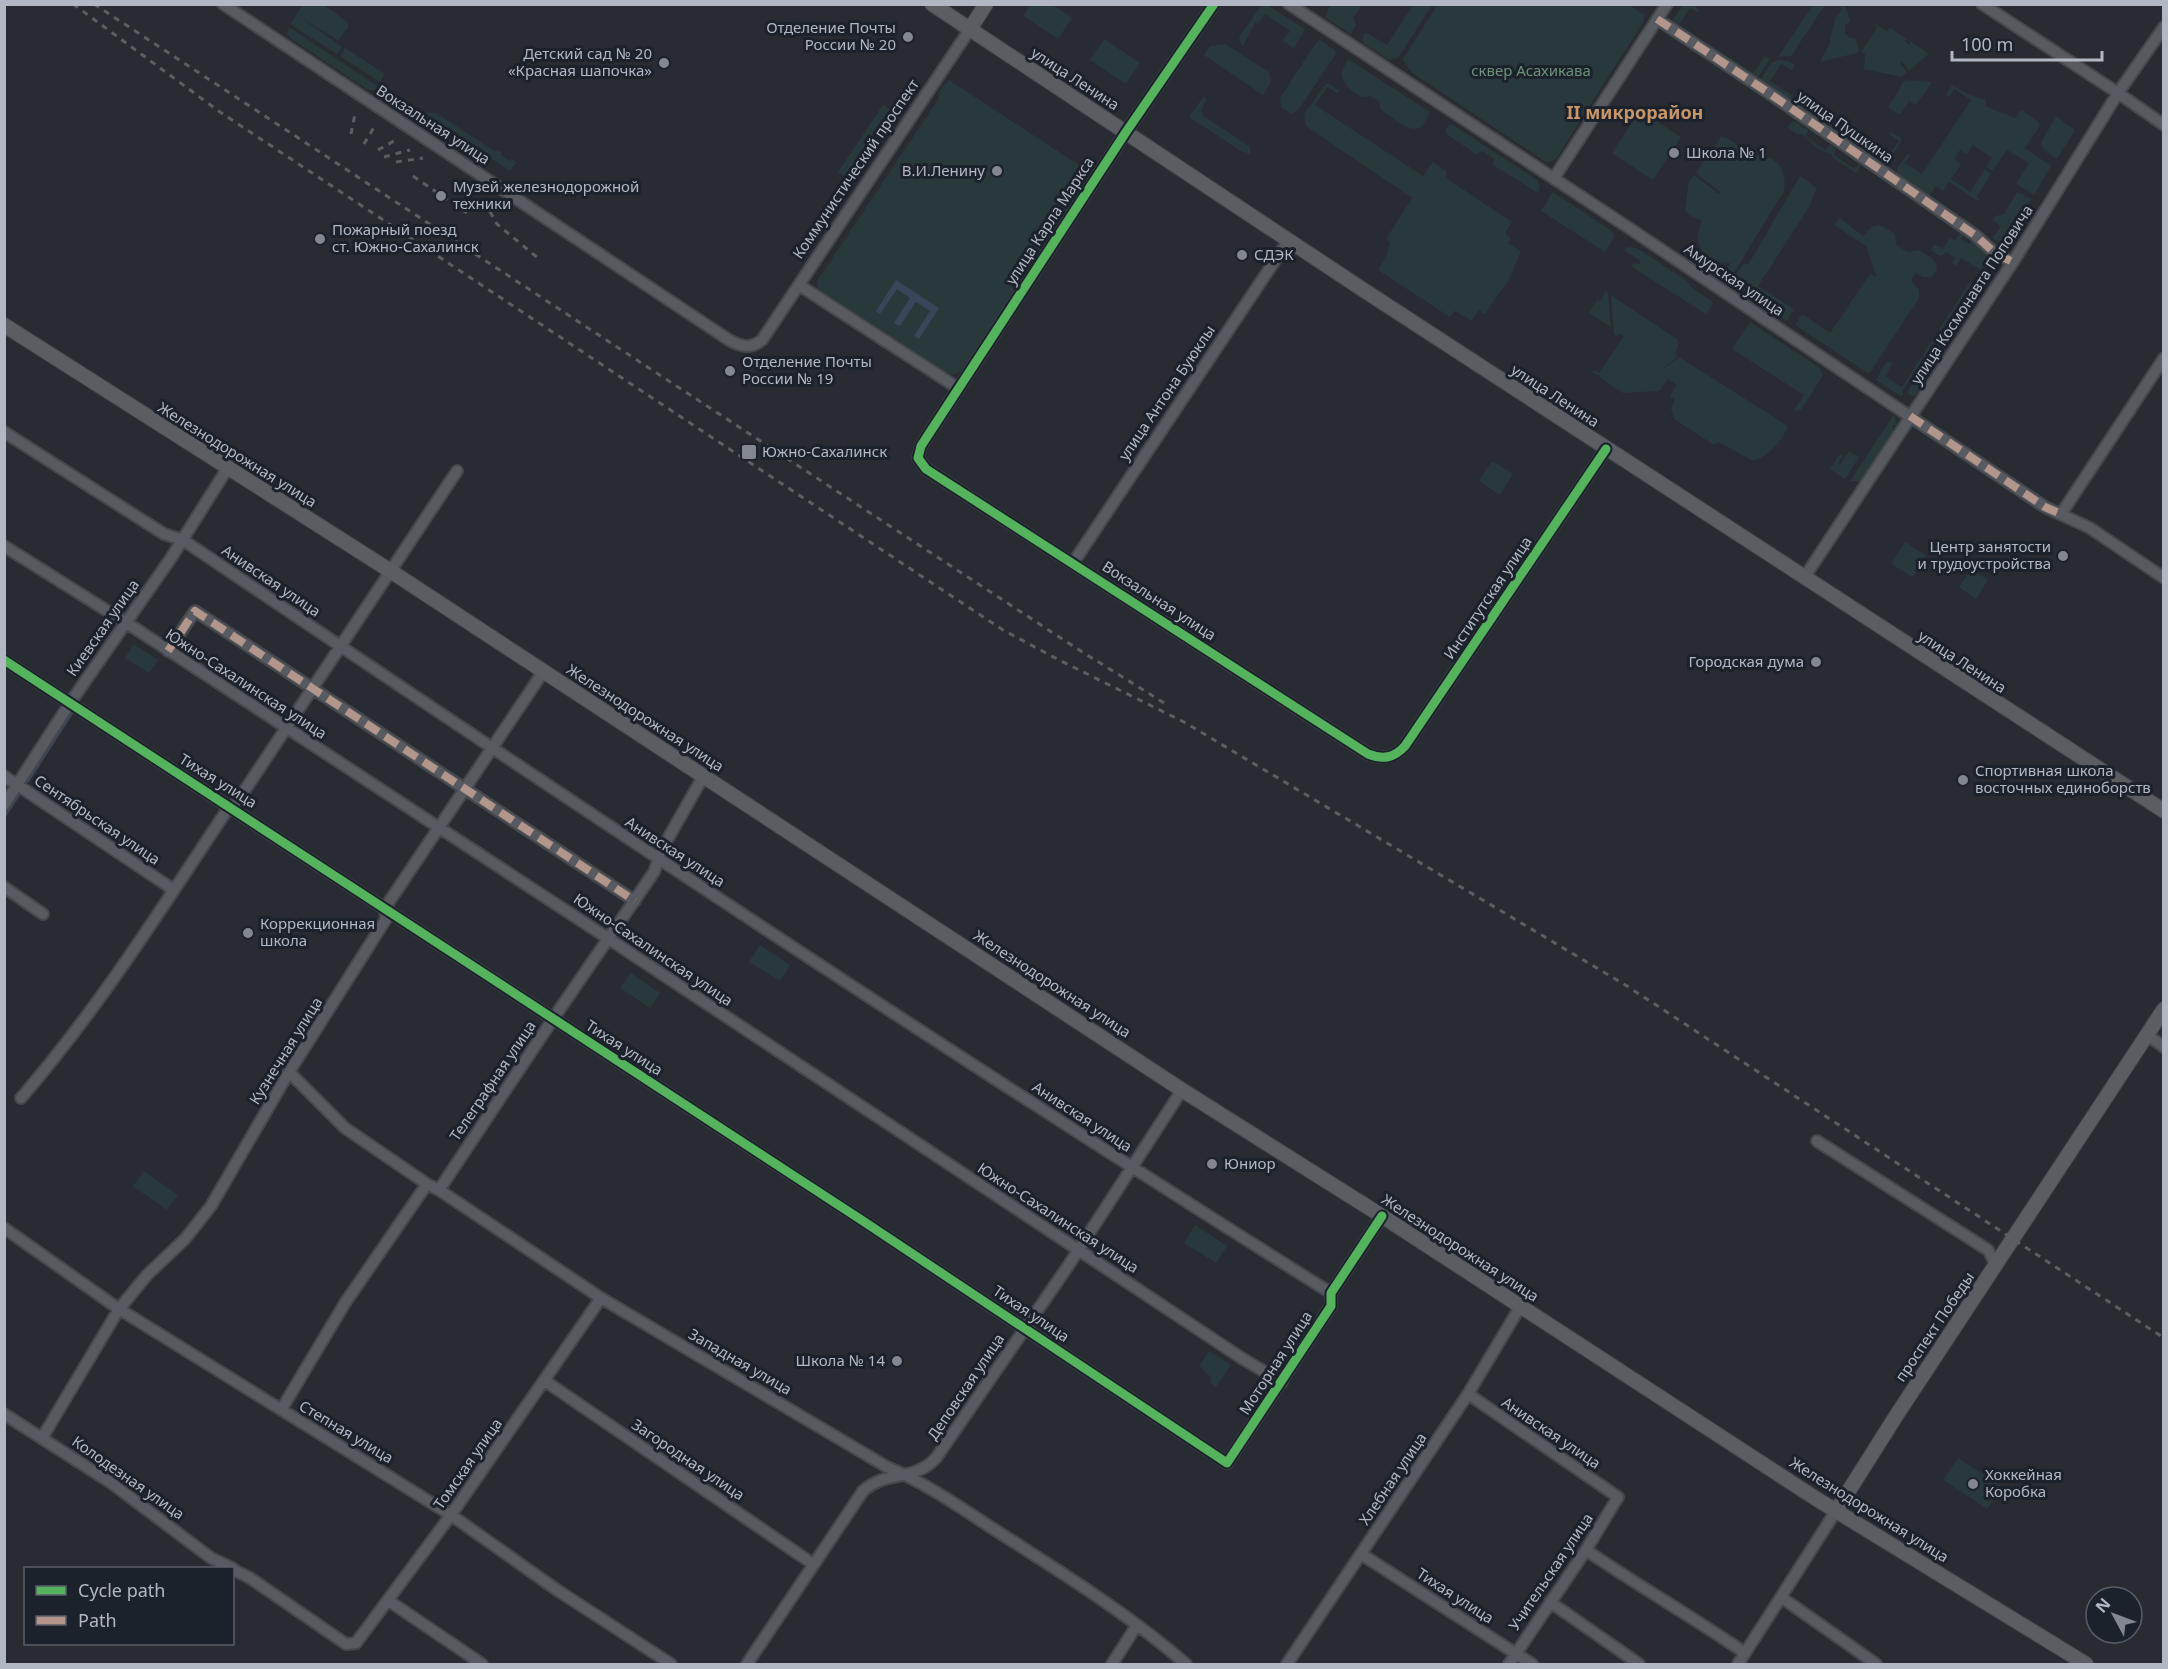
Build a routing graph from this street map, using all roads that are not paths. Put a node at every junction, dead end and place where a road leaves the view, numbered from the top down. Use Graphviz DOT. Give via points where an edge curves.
graph roads {
  1 [pos="223,4"];
  2 [pos="932,4"];
  3 [pos="986,4"];
  4 [pos="1214,4"];
  5 [pos="1289,4"];
  6 [pos="1667,4"];
  7 [pos="1982,4"];
  8 [pos="1658,19"];
  9 [pos="2163,27"];
  10 [pos="970,29"];
  11 [pos="2118,93"];
  12 [pos="2163,125"];
  13 [pos="1126,132"];
  14 [pos="1554,178"];
  15 [pos="1288,241"];
  16 [pos="2013,262"];
  17 [pos="799,285"];
  18 [pos="4,325"];
  19 [pos="748,347"];
  20 [pos="2163,358"];
  21 [pos="958,388"];
  22 [pos="1910,416"];
  23 [pos="4,432"];
  24 [pos="1606,449"];
  25 [pos="918,458"];
  26 [pos="227,469"];
  27 [pos="456,471"];
  28 [pos="2061,514"];
  29 [pos="183,540"];
  30 [pos="4,546"];
  31 [pos="1072,563"];
  32 [pos="389,570"];
  33 [pos="1804,578"];
  34 [pos="2163,578"];
  35 [pos="126,624"];
  36 [pos="341,646"];
  37 [pos="168,651"];
  38 [pos="4,660"];
  39 [pos="543,672"];
  40 [pos="312,689"];
  41 [pos="70,703"];
  42 [pos="287,728"];
  43 [pos="492,749"];
  44 [pos="1389,758"];
  45 [pos="704,775"];
  46 [pos="4,776"];
  47 [pos="17,785"];
  48 [pos="464,789"];
  49 [pos="4,805"];
  50 [pos="231,807"];
  51 [pos="2163,811"];
  52 [pos="438,827"];
  53 [pos="659,860"];
  54 [pos="4,887"];
  55 [pos="174,890"];
  56 [pos="635,901"];
  57 [pos="385,908"];
  58 [pos="43,914"];
  59 [pos="609,939"];
  60 [pos="2163,1009"];
  61 [pos="553,1019"];
  62 [pos="2147,1035"];
  63 [pos="2163,1047"];
  64 [pos="289,1072"];
  65 [pos="1182,1090"];
  66 [pos="21,1098"];
  67 [pos="1817,1141"];
  68 [pos="1131,1168"];
  69 [pos="427,1184"];
  70 [pos="439,1190"];
  71 [pos="1382,1216"];
  72 [pos="4,1228"];
  73 [pos="1079,1249"];
  74 [pos="1996,1265"];
  75 [pos="1331,1293"];
  76 [pos="601,1298"];
  77 [pos="1520,1307"];
  78 [pos="119,1309"];
  79 [pos="1025,1327"];
  80 [pos="545,1381"];
  81 [pos="1282,1382"];
  82 [pos="1468,1394"];
  83 [pos="281,1410"];
  84 [pos="4,1414"];
  85 [pos="42,1438"];
  86 [pos="1227,1463"];
  87 [pos="906,1475"];
  88 [pos="1618,1497"];
  89 [pos="1836,1510"];
  90 [pos="451,1515"];
  91 [pos="1586,1550"];
  92 [pos="1361,1554"];
  93 [pos="813,1564"];
  94 [pos="228,1567"];
  95 [pos="234,1570"];
  96 [pos="1781,1597"];
  97 [pos="389,1601"];
  98 [pos="1550,1602"];
  99 [pos="1137,1625"];
  100 [pos="356,1643"];
  101 [pos="1516,1652"];
  102 [pos="1745,1653"];
  103 [pos="483,1665"];
  104 [pos="671,1665"];
  105 [pos="747,1665"];
  106 [pos="1112,1665"];
  107 [pos="1186,1665"];
  108 [pos="1287,1665"];
  109 [pos="1509,1665"];
  110 [pos="1532,1665"];
  111 [pos="1639,1665"];
  112 [pos="1738,1665"];
  113 [pos="1876,1665"];
  114 [pos="2086,1665"];
  1 -- 19 [label="street, Вокзальная улица" via="729,340"];
  2 -- 10 [label="main road, улица Ленина"];
  3 -- 10 [label="main road, Коммунистический проспект"];
  4 -- 13 [label="street, улица Карла Маркса"];
  5 -- 14 [label="street, Амурская улица"];
  6 -- 8 [label="street"];
  7 -- 11 [label="street"];
  8 -- 14 [label="street"];
  8 -- 16 [label="street, улица Пушкина" via="1996,254"];
  9 -- 11 [label="street, улица Космонавта Поповича"];
  10 -- 13 [label="main road, улица Ленина"];
  10 -- 17 [label="street, Коммунистический проспект"];
  11 -- 12 [label="street"];
  11 -- 16 [label="street, улица Космонавта Поповича"];
  13 -- 15 [label="main road, улица Ленина"];
  13 -- 21 [label="street, улица Карла Маркса"];
  14 -- 22 [label="street, Амурская улица"];
  15 -- 24 [label="main road, улица Ленина"];
  15 -- 31 [label="street, улица Антона Буюклы"];
  16 -- 22 [label="street, улица Космонавта Поповича"];
  17 -- 19 [label="street, Коммунистический проспект" via="762,340"];
  17 -- 21 [label="street"];
  18 -- 26 [label="main road, Железнодорожная улица"];
  20 -- 28 [label="street"];
  21 -- 25 [label="street, улица Карла Маркса" via="921,446"];
  22 -- 28 [label="street, Амурская улица"];
  22 -- 33 [label="street, улица Космонавта Поповича"];
  23 -- 29 [label="street, Анивская улица" via="164,534"];
  24 -- 33 [label="main road, улица Ленина"];
  24 -- 44 [label="street, Институтская улица" via="1405,746"];
  25 -- 31 [label="street, Вокзальная улица" via="926,469"];
  26 -- 29 [label="street, Киевская улица"];
  26 -- 32 [label="main road, Железнодорожная улица"];
  27 -- 32 [label="street"];
  28 -- 34 [label="street, Амурская улица" via="2090,528"];
  29 -- 35 [label="street, Киевская улица"];
  29 -- 36 [label="street, Анивская улица"];
  30 -- 35 [label="street, Южно-Сахалинская улица"];
  31 -- 44 [label="street, Вокзальная улица" via="1365,752"];
  32 -- 36 [label="street"];
  32 -- 39 [label="main road, Железнодорожная улица"];
  33 -- 51 [label="main road, улица Ленина"];
  35 -- 37 [label="street, Южно-Сахалинская улица"];
  35 -- 41 [label="street, Киевская улица"];
  36 -- 40 [label="street"];
  36 -- 43 [label="street, Анивская улица"];
  37 -- 40 [label="street" via="195,611"];
  37 -- 42 [label="street, Южно-Сахалинская улица"];
  38 -- 41 [label="street, Тихая улица"];
  39 -- 43 [label="street, Кузнечная улица"];
  39 -- 45 [label="main road, Железнодорожная улица"];
  40 -- 42 [label="street"];
  40 -- 48 [label="street"];
  41 -- 47 [label="street, Киевская улица"];
  41 -- 50 [label="street, Тихая улица"];
  42 -- 50 [label="street"];
  42 -- 52 [label="street, Южно-Сахалинская улица"];
  43 -- 48 [label="street, Кузнечная улица"];
  43 -- 53 [label="street, Анивская улица"];
  45 -- 53 [label="street, Телеграфная улица"];
  45 -- 65 [label="main road, Железнодорожная улица"];
  46 -- 47 [label="street, Сентябрьская улица"];
  47 -- 49 [label="street, Киевская улица"];
  47 -- 55 [label="street, Сентябрьская улица"];
  48 -- 52 [label="street, Кузнечная улица"];
  48 -- 56 [label="street"];
  50 -- 55 [label="street"];
  50 -- 57 [label="street, Тихая улица"];
  52 -- 57 [label="street, Кузнечная улица"];
  52 -- 59 [label="street, Южно-Сахалинская улица"];
  53 -- 56 [label="street, Телеграфная улица"];
  53 -- 68 [label="street, Анивская улица"];
  54 -- 58 [label="street"];
  55 -- 66 [label="street" via="70,1037"];
  56 -- 59 [label="street, Телеграфная улица"];
  57 -- 61 [label="street, Тихая улица"];
  57 -- 64 [label="street, Кузнечная улица" via="386,918"];
  59 -- 61 [label="street, Телеграфная улица"];
  59 -- 73 [label="street, Южно-Сахалинская улица"];
  60 -- 62 [label="main road, проспект Победы"];
  61 -- 70 [label="street, Телеграфная улица"];
  61 -- 79 [label="street, Тихая улица"];
  62 -- 63 [label="street"];
  62 -- 74 [label="main road, проспект Победы"];
  64 -- 69 [label="street, Западная улица" via="345,1128"];
  64 -- 78 [label="street, Кузнечная улица" via="211,1206"];
  65 -- 68 [label="street, Деповская улица"];
  65 -- 71 [label="main road, Железнодорожная улица"];
  67 -- 74 [label="street" via="1988,1250"];
  68 -- 73 [label="street, Деповская улица"];
  68 -- 75 [label="street, Анивская улица"];
  69 -- 70 [label="street, Западная улица"];
  69 -- 83 [label="street" via="345,1303"];
  70 -- 76 [label="street, Западная улица"];
  71 -- 75 [label="street, Моторная улица"];
  71 -- 77 [label="main road, Железнодорожная улица"];
  72 -- 78 [label="street, Степная улица"];
  73 -- 79 [label="street, Деповская улица"];
  73 -- 81 [label="street, Южно-Сахалинская улица"];
  74 -- 89 [label="main road, проспект Победы"];
  75 -- 81 [label="street, Моторная улица" via="1331,1306"];
  76 -- 80 [label="street, Томская улица"];
  76 -- 87 [label="street, Западная улица"];
  77 -- 82 [label="street, Хлебная улица"];
  77 -- 89 [label="main road, Железнодорожная улица"];
  78 -- 83 [label="street, Степная улица"];
  78 -- 85 [label="street, Кузнечная улица"];
  79 -- 86 [label="street, Тихая улица"];
  79 -- 87 [label="street, Деповская улица" via="936,1458 920,1471"];
  80 -- 90 [label="street, Томская улица"];
  80 -- 93 [label="street, Загородная улица"];
  81 -- 86 [label="street, Моторная улица"];
  82 -- 88 [label="street, Анивская улица"];
  82 -- 92 [label="street, Хлебная улица"];
  83 -- 90 [label="street, Степная улица"];
  84 -- 85 [label="street, Колодезная улица"];
  85 -- 94 [label="street, Колодезная улица" via="118,1487"];
  87 -- 93 [label="street, Деповская улица" via="881,1479 863,1491"];
  87 -- 99 [label="street, Западная улица" via="1083,1586"];
  88 -- 91 [label="street, Учительская улица"];
  89 -- 96 [label="street, проспект Победы"];
  89 -- 114 [label="main road, Железнодорожная улица"];
  90 -- 97 [label="street, Томская улица"];
  90 -- 104 [label="street, Степная улица"];
  91 -- 98 [label="street, Учительская улица"];
  91 -- 102 [label="street"];
  92 -- 101 [label="street, Тихая улица"];
  92 -- 108 [label="street, Хлебная улица"];
  93 -- 105 [label="street, Деповская улица"];
  95 -- 100 [label="street, Колодезная улица" via="346,1644"];
  96 -- 102 [label="street, проспект Победы"];
  96 -- 113 [label="street"];
  97 -- 100 [label="street, Томская улица"];
  97 -- 103 [label="street"];
  98 -- 101 [label="street, Учительская улица"];
  98 -- 111 [label="street"];
  99 -- 106 [label="street"];
  99 -- 107 [label="street, Западная улица"];
  101 -- 109 [label="street, Учительская улица"];
  101 -- 110 [label="street, Тихая улица"];
  102 -- 112 [label="street, проспект Победы"];
}
